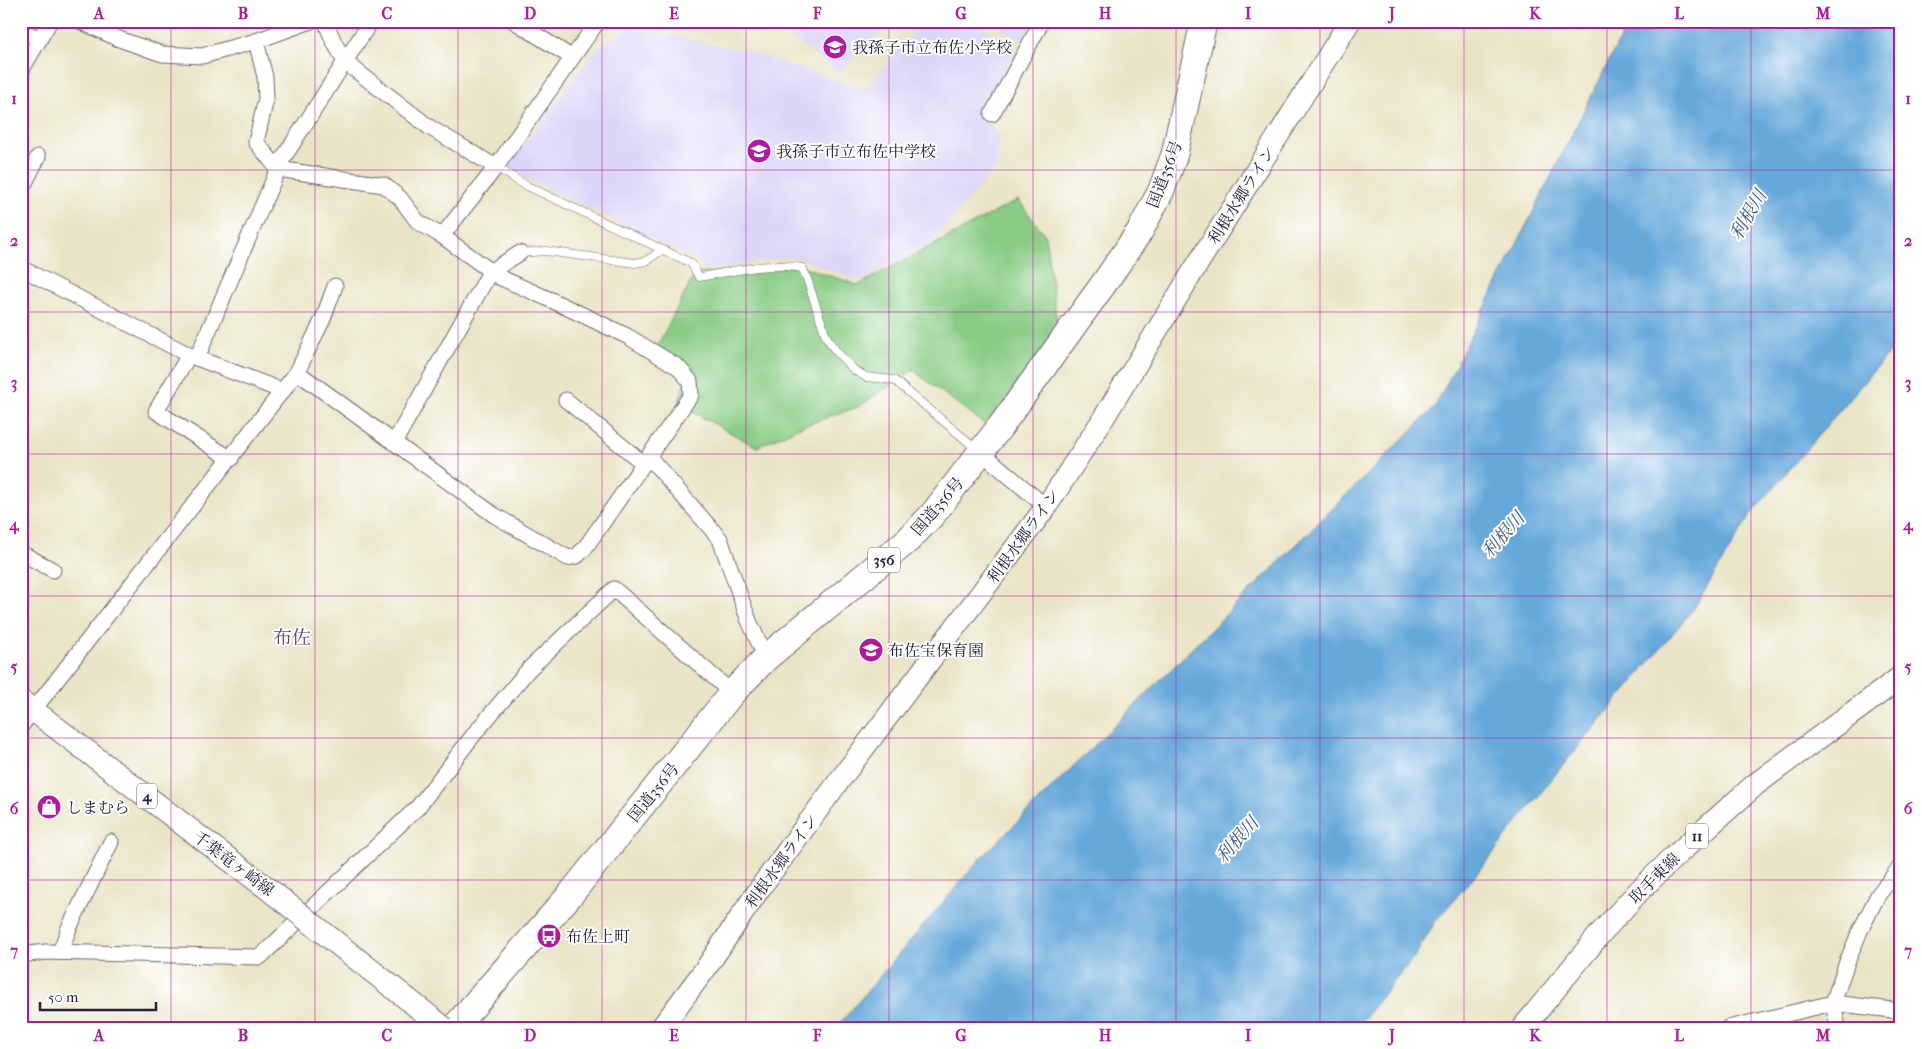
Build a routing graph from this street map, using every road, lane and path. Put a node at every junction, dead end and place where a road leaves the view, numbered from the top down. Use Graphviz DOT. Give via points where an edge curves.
graph roads {
  1 [pos="50,21"];
  2 [pos="80,21"];
  3 [pos="311,21"];
  4 [pos="325,21"];
  5 [pos="371,21"];
  6 [pos="514,21"];
  7 [pos="598,21"];
  8 [pos="1042,21"];
  9 [pos="1204,21"];
  10 [pos="1350,21"];
  11 [pos="21,31"];
  12 [pos="40,39"];
  13 [pos="256,41"];
  14 [pos="571,57"];
  15 [pos="345,62"];
  16 [pos="21,71"];
  17 [pos="992,114"];
  18 [pos="38,158"];
  19 [pos="496,167"];
  20 [pos="278,169"];
  21 [pos="21,190"];
  22 [pos="442,236"];
  23 [pos="662,250"];
  24 [pos="520,253"];
  25 [pos="490,272"];
  26 [pos="24,274"];
  27 [pos="335,286"];
  28 [pos="193,356"];
  29 [pos="297,372"];
  30 [pos="283,391"];
  31 [pos="566,400"];
  32 [pos="394,443"];
  33 [pos="981,452"];
  34 [pos="231,459"];
  35 [pos="646,460"];
  36 [pos="1046,507"];
  37 [pos="21,553"];
  38 [pos="52,570"];
  39 [pos="766,658"];
  40 [pos="1901,677"];
  41 [pos="732,693"];
  42 [pos="25,712"];
  43 [pos="111,842"];
  44 [pos="1901,866"];
  45 [pos="60,952"];
  46 [pos="21,955"];
  47 [pos="1833,1003"];
  48 [pos="1901,1011"];
  49 [pos="444,1028"];
  50 [pos="454,1028"];
  51 [pos="661,1028"];
  52 [pos="1523,1028"];
  53 [pos="1728,1028"];
  54 [pos="1838,1028"];
  1 -- 12 [label="street"];
  2 -- 13 [label="street" via="162,54 202,56"];
  3 -- 13 [label="street"];
  4 -- 15 [label="street"];
  5 -- 15 [label="street"];
  6 -- 14 [label="street"];
  7 -- 14 [label="street"];
  8 -- 17 [label="street"];
  9 -- 33 [label="highway, 国道356号 / 356" via="1174,156 1161,191 1140,231 1105,282"];
  10 -- 36 [label="main road, 利根水郷ライン"];
  11 -- 12 [label="street"];
  12 -- 16 [label="street"];
  13 -- 20 [label="street" via="265,77 266,99 256,142"];
  14 -- 19 [label="street"];
  15 -- 19 [label="street" via="429,127"];
  15 -- 20 [label="street"];
  18 -- 21 [label="street"];
  19 -- 22 [label="street"];
  19 -- 23 [label="lane" via="526,185"];
  20 -- 22 [label="street" via="384,185 400,198 418,222"];
  20 -- 28 [label="street"];
  22 -- 25 [label="street"];
  23 -- 24 [label="lane" via="646,261 635,263 546,251"];
  23 -- 33 [label="lane" via="690,263 699,277 774,266 802,268 826,336 841,357 866,377 894,380"];
  24 -- 25 [label="street"];
  25 -- 32 [label="street"];
  25 -- 35 [label="street" via="628,336 678,367 690,381 691,395"];
  26 -- 28 [label="street"];
  27 -- 29 [label="street"];
  28 -- 30 [label="street"];
  28 -- 34 [label="street" via="156,411"];
  29 -- 30 [label="street"];
  29 -- 32 [label="street"];
  30 -- 34 [label="street"];
  31 -- 35 [label="street"];
  32 -- 35 [label="street" via="494,516 568,558 577,556 584,548"];
  33 -- 36 [label="street"];
  33 -- 39 [label="highway, 国道356号 / 356" via="933,514 908,540"];
  34 -- 42 [label="street"];
  35 -- 39 [label="street" via="720,539 749,621"];
  36 -- 51 [label="main road, 利根水郷ライン" via="839,781"];
  37 -- 38 [label="street"];
  39 -- 41 [label="highway, 国道356号 / 356"];
  40 -- 52 [label="main road, 取手東線 / 11" via="1756,784 1676,856 1600,934"];
  41 -- 45 [label="street" via="614,589 530,669 475,733 418,808 260,957"];
  41 -- 50 [label="highway, 国道356号 / 356" via="570,895"];
  42 -- 49 [label="main road, 千葉竜ヶ崎線 / 4, bridge" via="272,892"];
  43 -- 45 [label="street"];
  44 -- 47 [label="street" via="1878,895 1860,931"];
  45 -- 46 [label="street"];
  47 -- 48 [label="street"];
  47 -- 53 [label="street"];
  47 -- 54 [label="street"];
}
